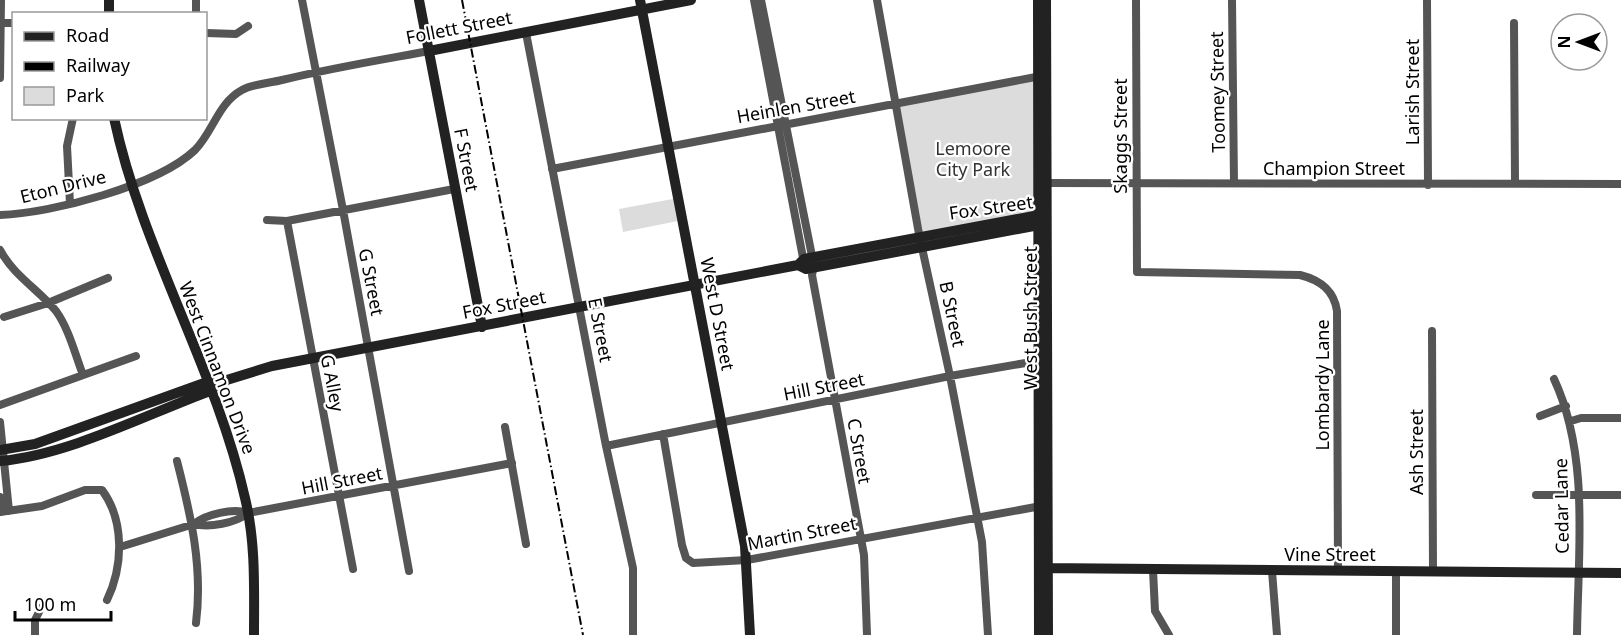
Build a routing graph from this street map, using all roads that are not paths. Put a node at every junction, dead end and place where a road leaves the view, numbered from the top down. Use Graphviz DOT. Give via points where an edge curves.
graph roads {
  1 [pos="1,0"];
  2 [pos="302,0"];
  3 [pos="419,0"];
  4 [pos="691,0"];
  5 [pos="754,0"];
  6 [pos="761,0"];
  7 [pos="877,0"];
  8 [pos="1038,0"];
  9 [pos="1046,0"];
  10 [pos="1136,0"];
  11 [pos="1232,0"];
  12 [pos="1427,0"];
  13 [pos="641,4"];
  14 [pos="1,23"];
  15 [pos="1514,23"];
  16 [pos="248,26"];
  17 [pos="207,33"];
  18 [pos="525,33"];
  19 [pos="429,51"];
  20 [pos="315,72"];
  21 [pos="1041,76"];
  22 [pos="0,78"];
  23 [pos="270,83"];
  24 [pos="895,104"];
  25 [pos="73,120"];
  26 [pos="115,120"];
  27 [pos="781,124"];
  28 [pos="668,146"];
  29 [pos="552,169"];
  30 [pos="1043,183"];
  31 [pos="1136,183"];
  32 [pos="1234,183"];
  33 [pos="1515,183"];
  34 [pos="132,184"];
  35 [pos="1428,184"];
  36 [pos="1621,184"];
  37 [pos="454,189"];
  38 [pos="70,204"];
  39 [pos="343,210"];
  40 [pos="0,215"];
  41 [pos="1041,219"];
  42 [pos="267,220"];
  43 [pos="287,221"];
  44 [pos="921,241"];
  45 [pos="0,250"];
  46 [pos="808,265"];
  47 [pos="1137,272"];
  48 [pos="108,278"];
  49 [pos="694,284"];
  50 [pos="48,303"];
  51 [pos="581,306"];
  52 [pos="4,317"];
  53 [pos="482,327"];
  54 [pos="1432,331"];
  55 [pos="368,349"];
  56 [pos="136,356"];
  57 [pos="312,359"];
  58 [pos="1043,360"];
  59 [pos="83,375"];
  60 [pos="950,376"];
  61 [pos="1554,379"];
  62 [pos="211,385"];
  63 [pos="835,400"];
  64 [pos="0,405"];
  65 [pos="1566,406"];
  66 [pos="1540,416"];
  67 [pos="1620,418"];
  68 [pos="1571,421"];
  69 [pos="0,422"];
  70 [pos="720,423"];
  71 [pos="505,427"];
  72 [pos="663,434"];
  73 [pos="606,446"];
  74 [pos="1,455"];
  75 [pos="177,461"];
  76 [pos="512,463"];
  77 [pos="393,486"];
  78 [pos="1536,495"];
  79 [pos="1621,495"];
  80 [pos="1578,496"];
  81 [pos="0,497"];
  82 [pos="339,497"];
  83 [pos="1044,505"];
  84 [pos="3,512"];
  85 [pos="248,513"];
  86 [pos="976,517"];
  87 [pos="194,524"];
  88 [pos="860,538"];
  89 [pos="526,544"];
  90 [pos="120,546"];
  91 [pos="747,560"];
  92 [pos="1044,568"];
  93 [pos="353,569"];
  94 [pos="1153,570"];
  95 [pos="409,571"];
  96 [pos="1272,571"];
  97 [pos="1338,571"];
  98 [pos="1396,572"];
  99 [pos="1433,572"];
  100 [pos="1621,573"];
  101 [pos="1578,574"];
  102 [pos="107,600"];
  103 [pos="41,608"];
  104 [pos="196,624"];
  105 [pos="35,635"];
  106 [pos="254,635"];
  107 [pos="633,635"];
  108 [pos="750,635"];
  109 [pos="867,635"];
  110 [pos="988,635"];
  111 [pos="1039,635"];
  112 [pos="1048,635"];
  113 [pos="1169,635"];
  114 [pos="1277,635"];
  115 [pos="1396,635"];
  116 [pos="1577,635"];
  1 -- 14 [label="street"];
  2 -- 20 [label="street, G Street"];
  3 -- 19 [label="street, F Street"];
  4 -- 13 [label="street, Follett Street"];
  5 -- 27 [label="street, C Street"];
  6 -- 27 [label="street, C Street"];
  7 -- 24 [label="street, B Street"];
  8 -- 21 [label="street, West Bush Street"];
  9 -- 21 [label="street, West Bush Street"];
  10 -- 31 [label="street, Skaggs Street"];
  11 -- 32 [label="street, Toomey Street"];
  12 -- 35 [label="street, Larish Street"];
  13 -- 18 [label="street, Follett Street"];
  13 -- 28 [label="street, West D Street"];
  14 -- 22 [label="street"];
  15 -- 33 [label="street"];
  16 -- 17 [label="street" via="236,34"];
  18 -- 19 [label="street, Follett Street"];
  18 -- 29 [label="street, E Street"];
  19 -- 20 [label="street, Follett Street"];
  19 -- 37 [label="street, F Street"];
  20 -- 23 [label="street, Follett Street"];
  20 -- 39 [label="street, G Street"];
  21 -- 24 [label="street, Heinlen Street"];
  21 -- 30 [label="street, West Bush Street"];
  23 -- 34 [label="street, Eton Drive" via="242,90 234,97 180,164"];
  24 -- 27 [label="street, Heinlen Street"];
  24 -- 44 [label="street, B Street"];
  25 -- 38 [label="street" via="67,146"];
  26 -- 34 [label="street, West Cinnamon Drive"];
  27 -- 28 [label="street, Heinlen Street"];
  27 -- 46 [label="street, C Street"];
  28 -- 29 [label="street, Heinlen Street"];
  28 -- 49 [label="street, West D Street"];
  29 -- 51 [label="street, E Street"];
  30 -- 31 [label="street, Champion Street"];
  30 -- 41 [label="street, West Bush Street"];
  31 -- 32 [label="street, Champion Street"];
  31 -- 47 [label="street, Skaggs Street"];
  32 -- 35 [label="street, Champion Street"];
  33 -- 35 [label="street, Champion Street"];
  33 -- 36 [label="street, Champion Street"];
  34 -- 38 [label="street, Eton Drive"];
  34 -- 62 [label="street, West Cinnamon Drive" via="157,256"];
  37 -- 39 [label="street"];
  37 -- 53 [label="street, F Street"];
  38 -- 40 [label="street, Eton Drive" via="37,213"];
  39 -- 43 [label="street"];
  39 -- 55 [label="street, G Street"];
  41 -- 44 [label="street, Fox Street"];
  41 -- 58 [label="street, West Bush Street"];
  42 -- 43 [label="street"];
  43 -- 57 [label="street, G Alley"];
  44 -- 46 [label="street, Fox Street"];
  44 -- 60 [label="street, B Street"];
  45 -- 50 [label="street" via="14,271"];
  46 -- 49 [label="street, Fox Street"];
  46 -- 63 [label="street, C Street"];
  47 -- 97 [label="street, Lombardy Lane" via="1300,275 1322,283 1330,292 1337,311"];
  48 -- 50 [label="street"];
  49 -- 51 [label="street, Fox Street"];
  49 -- 70 [label="street, West D Street"];
  50 -- 52 [label="street"];
  50 -- 59 [label="street" via="68,335"];
  51 -- 53 [label="street, Fox Street"];
  51 -- 73 [label="street, E Street"];
  53 -- 55 [label="street, Fox Street"];
  54 -- 99 [label="street, Ash Street"];
  55 -- 57 [label="street, Fox Street"];
  55 -- 77 [label="street, G Street"];
  56 -- 59 [label="street"];
  57 -- 62 [label="street, Fox Street" via="272,366"];
  57 -- 82 [label="street, G Alley"];
  58 -- 60 [label="street, Hill Street"];
  58 -- 83 [label="street, West Bush Street"];
  59 -- 64 [label="street"];
  60 -- 63 [label="street, Hill Street"];
  60 -- 86 [label="street, B Street"];
  61 -- 65 [label="street, Cedar Lane"];
  62 -- 74 [label="street, Fox Street"];
  62 -- 85 [label="street, West Cinnamon Drive"];
  63 -- 70 [label="street, Hill Street"];
  63 -- 88 [label="street, C Street"];
  65 -- 66 [label="street"];
  65 -- 68 [label="street, Cedar Lane"];
  67 -- 68 [label="street"];
  68 -- 80 [label="street, Cedar Lane"];
  69 -- 74 [label="street"];
  70 -- 72 [label="street, Hill Street"];
  70 -- 91 [label="street, West D Street"];
  71 -- 76 [label="street"];
  72 -- 73 [label="street, Hill Street"];
  72 -- 91 [label="street, Martin Street" via="686,558 693,563"];
  73 -- 107 [label="street, E Street" via="633,568"];
  74 -- 84 [label="street"];
  75 -- 87 [label="street"];
  76 -- 77 [label="street, Hill Street"];
  76 -- 89 [label="street"];
  77 -- 82 [label="street, Hill Street"];
  77 -- 95 [label="street, G Street"];
  78 -- 80 [label="street"];
  79 -- 80 [label="street"];
  80 -- 101 [label="street, Cedar Lane"];
  81 -- 84 [label="street"];
  82 -- 85 [label="street, Hill Street"];
  82 -- 93 [label="street, G Alley"];
  83 -- 86 [label="street, Martin Street"];
  83 -- 92 [label="street, West Bush Street"];
  84 -- 90 [label="street" via="42,506 98,489 112,511"];
  85 -- 87 [label="street, Hill Street" via="240,510 220,514 201,518"];
  85 -- 106 [label="street, West Cinnamon Drive" via="254,570"];
  86 -- 88 [label="street, Martin Street"];
  86 -- 110 [label="street, B Street" via="985,562"];
  87 -- 90 [label="street, Hill Street"];
  87 -- 104 [label="street" via="199,577"];
  88 -- 91 [label="street, Martin Street"];
  88 -- 109 [label="street, C Street" via="866,571"];
  90 -- 102 [label="street" via="115,581"];
  91 -- 108 [label="street, West D Street"];
  92 -- 94 [label="street, Vine Street"];
  92 -- 111 [label="street, West Bush Street"];
  92 -- 112 [label="street, West Bush Street"];
  94 -- 96 [label="street, Vine Street"];
  94 -- 113 [label="street" via="1155,611"];
  96 -- 97 [label="street, Vine Street"];
  96 -- 114 [label="street"];
  97 -- 98 [label="street, Vine Street"];
  98 -- 99 [label="street, Vine Street"];
  98 -- 115 [label="street"];
  99 -- 101 [label="street, Vine Street"];
  100 -- 101 [label="street, Vine Street"];
  101 -- 116 [label="street, Cedar Lane"];
  103 -- 105 [label="street" via="35,620"];
}
